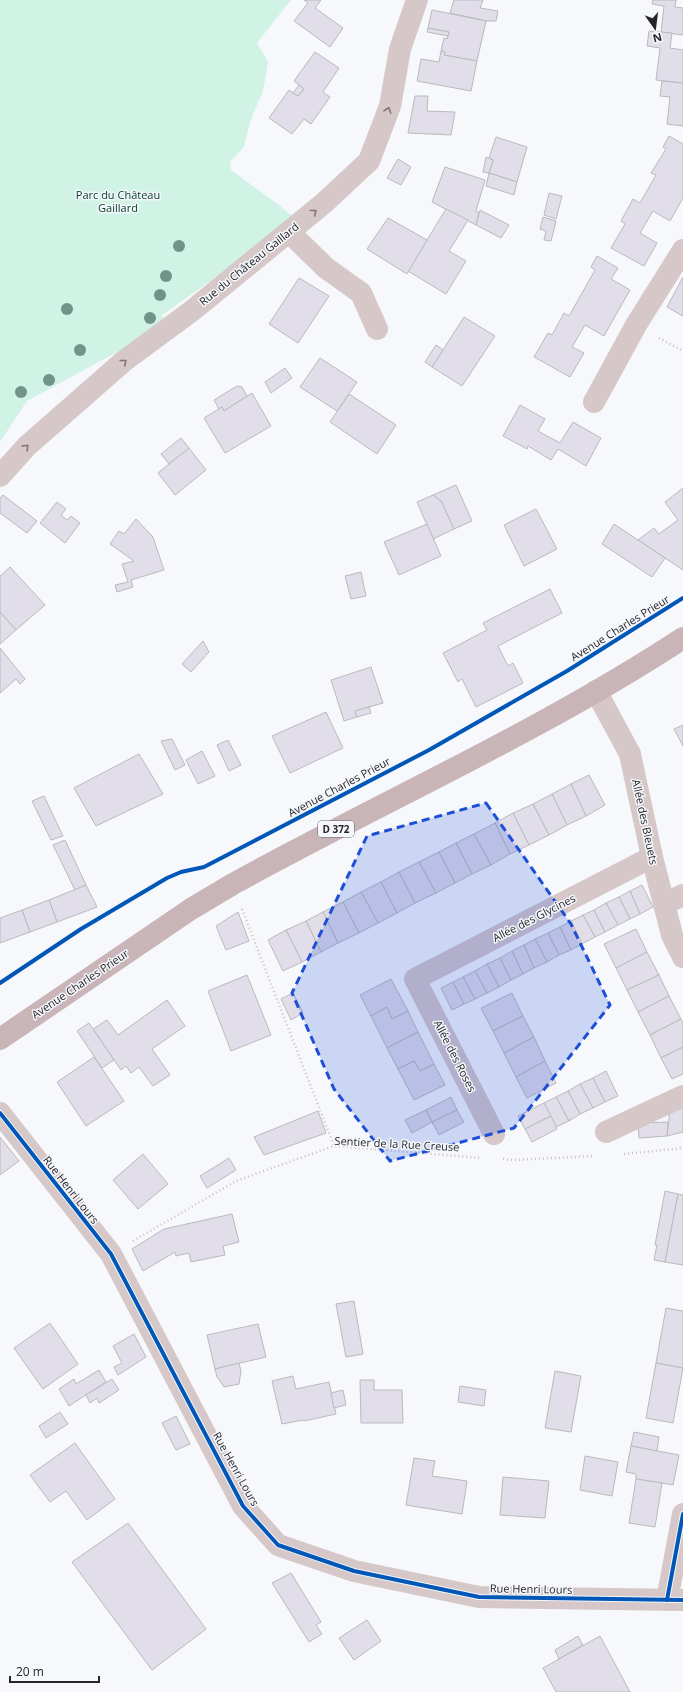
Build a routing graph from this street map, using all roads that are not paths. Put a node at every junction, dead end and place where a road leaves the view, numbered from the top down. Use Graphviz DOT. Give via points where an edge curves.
graph roads {
  1 [pos="417,0"];
  2 [pos="289,232"];
  3 [pos="683,250"];
  4 [pos="377,329"];
  5 [pos="594,402"];
  6 [pos="0,476"];
  7 [pos="683,638"];
  8 [pos="596,691"];
  9 [pos="652,857"];
  10 [pos="673,900"];
  11 [pos="683,957"];
  12 [pos="415,979"];
  13 [pos="0,1039"];
  14 [pos="683,1096"];
  15 [pos="0,1113"];
  16 [pos="606,1132"];
  17 [pos="494,1134"];
  18 [pos="683,1514"];
  19 [pos="675,1600"];
  2 -- 1 [label="street, Rue du Château Gaillard, one-way" via="369,161 390,106 400,49"];
  2 -- 4 [label="street" via="326,268 361,293"];
  6 -- 2 [label="street, Rue du Château Gaillard, one-way" via="27,446 124,361 193,310"];
  3 -- 5 [label="street" via="636,325"];
  7 -- 8 [label="main road, Avenue Charles Prieur / D 372"];
  8 -- 9 [label="street, Allée des Bleuets" via="630,754"];
  8 -- 13 [label="main road, Avenue Charles Prieur / D 372" via="522,733 233,884 184,913"];
  9 -- 10 [label="street, Allée des Bleuets"];
  9 -- 12 [label="street, Allée des Glycines"];
  10 -- 11 [label="street, Allée des Bleuets" via="672,935"];
  12 -- 17 [label="street, Allée des Roses"];
  14 -- 16 [label="street"];
  15 -- 19 [label="street, Rue Henri Lours" via="111,1254 243,1506 278,1546 354,1571 479,1597"];
  18 -- 19 [label="street"];
}
